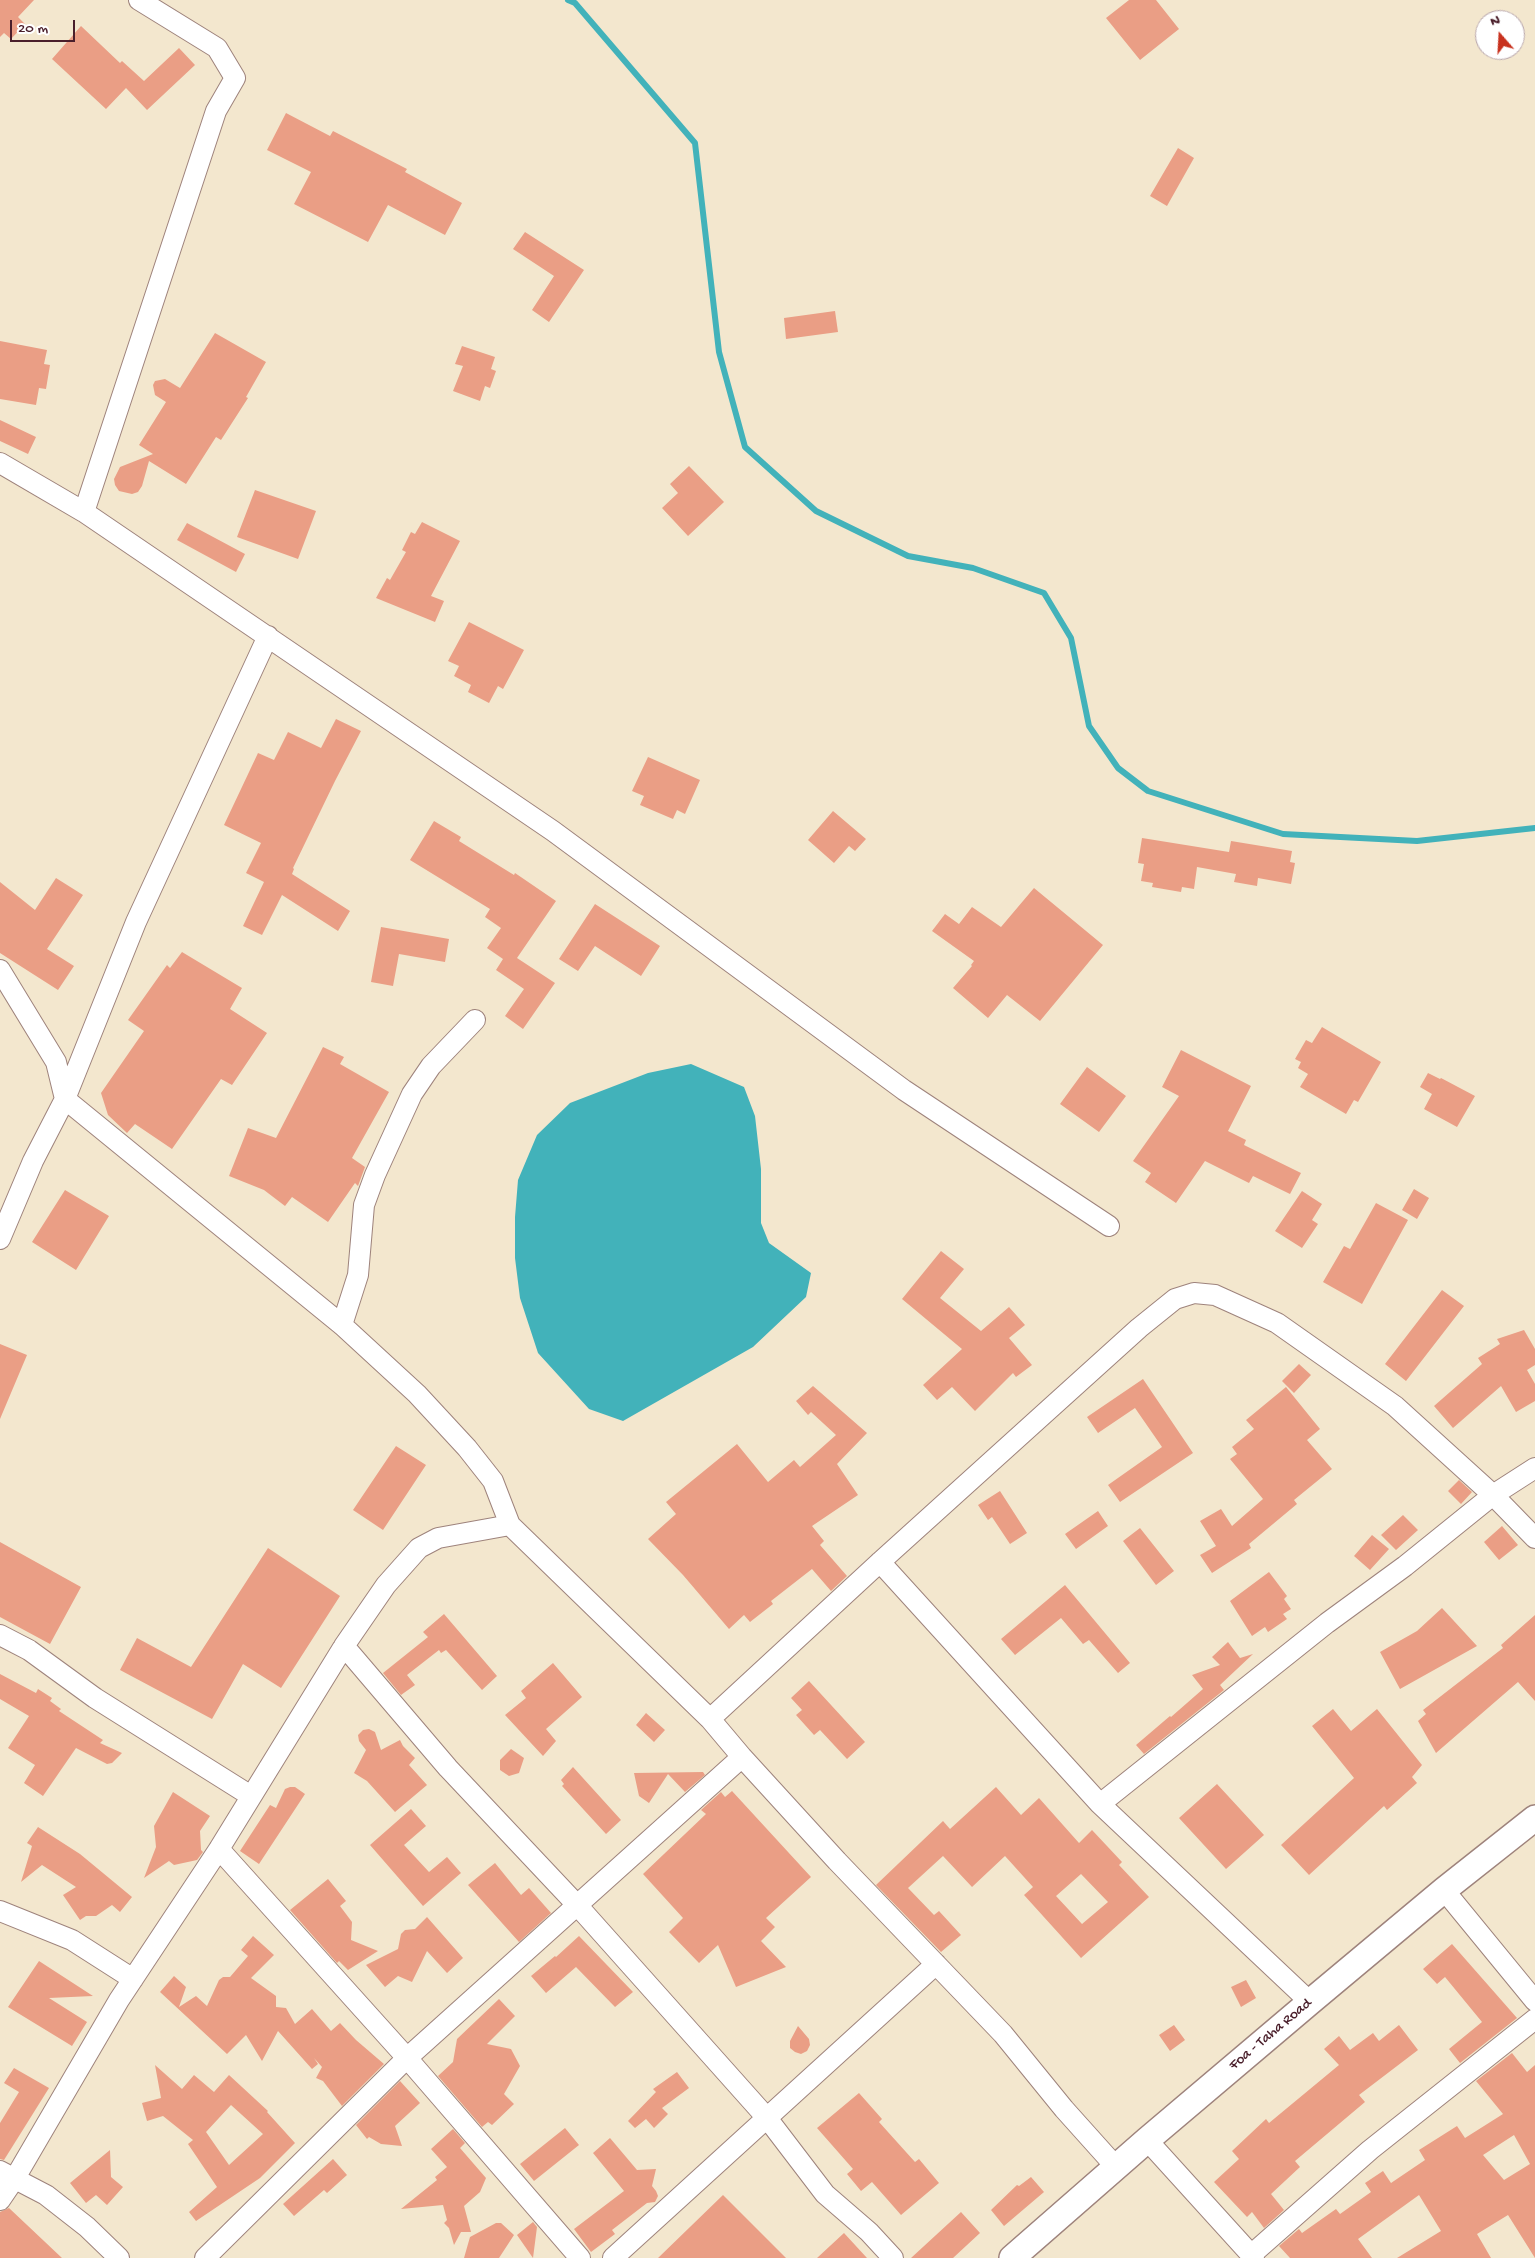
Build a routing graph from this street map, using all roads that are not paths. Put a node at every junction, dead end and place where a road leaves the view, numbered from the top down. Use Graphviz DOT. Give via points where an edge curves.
graph roads {
  1 [pos="139,0"];
  2 [pos="0,463"];
  3 [pos="84,512"];
  4 [pos="268,636"];
  5 [pos="0,970"];
  6 [pos="475,1020"];
  7 [pos="65,1099"];
  8 [pos="1109,1226"];
  9 [pos="0,1239"];
  10 [pos="342,1325"];
  11 [pos="1535,1468"];
  12 [pos="1493,1496"];
  13 [pos="510,1526"];
  14 [pos="1535,1538"];
  15 [pos="880,1562"];
  16 [pos="0,1635"];
  17 [pos="344,1646"];
  18 [pos="710,1719"];
  19 [pos="742,1757"];
  20 [pos="251,1796"];
  21 [pos="1100,1804"];
  22 [pos="1535,1818"];
  23 [pos="219,1849"];
  24 [pos="1444,1890"];
  25 [pos="577,1905"];
  26 [pos="0,1911"];
  27 [pos="936,1964"];
  28 [pos="133,1979"];
  29 [pos="1535,2001"];
  30 [pos="1310,2002"];
  31 [pos="1535,2019"];
  32 [pos="407,2058"];
  33 [pos="767,2118"];
  34 [pos="1147,2140"];
  35 [pos="1116,2167"];
  36 [pos="7,2175"];
  37 [pos="0,2200"];
  38 [pos="1253,2256"];
  39 [pos="119,2258"];
  40 [pos="206,2258"];
  41 [pos="580,2258"];
  42 [pos="613,2258"];
  43 [pos="892,2258"];
  44 [pos="1012,2258"];
  1 -- 3 [label="street" via="218,48 235,78 216,111"];
  2 -- 3 [label="street"];
  3 -- 4 [label="street"];
  4 -- 7 [label="street" via="136,922"];
  4 -- 8 [label="street" via="552,831 904,1090"];
  5 -- 7 [label="street" via="56,1062"];
  6 -- 10 [label="street" via="431,1066 412,1094 375,1175 364,1205 358,1275"];
  7 -- 9 [label="street"];
  7 -- 10 [label="street"];
  10 -- 13 [label="street" via="417,1394 467,1448 494,1481"];
  11 -- 12 [label="street"];
  12 -- 14 [label="street"];
  12 -- 15 [label="street" via="1395,1406 1276,1323 1215,1295 1194,1293 1175,1299 1139,1328"];
  12 -- 21 [label="street"];
  13 -- 17 [label="street" via="438,1538 419,1548 386,1585"];
  13 -- 18 [label="street"];
  15 -- 18 [label="street"];
  15 -- 21 [label="street"];
  16 -- 20 [label="street" via="29,1650 95,1698"];
  17 -- 20 [label="street"];
  17 -- 25 [label="street" via="448,1768"];
  18 -- 19 [label="street"];
  19 -- 25 [label="street"];
  19 -- 27 [label="street"];
  20 -- 23 [label="street"];
  21 -- 30 [label="street"];
  22 -- 24 [label="street, Foa - Taha Road"];
  23 -- 28 [label="street"];
  23 -- 32 [label="street"];
  24 -- 29 [label="street"];
  24 -- 30 [label="street, Foa - Taha Road"];
  25 -- 32 [label="street"];
  25 -- 33 [label="street"];
  26 -- 28 [label="street" via="72,1940"];
  27 -- 33 [label="street"];
  27 -- 35 [label="street" via="1003,2034"];
  28 -- 36 [label="street"];
  30 -- 34 [label="street, Foa - Taha Road"];
  31 -- 38 [label="street" via="1370,2150"];
  32 -- 40 [label="street"];
  32 -- 41 [label="street"];
  33 -- 42 [label="street"];
  33 -- 43 [label="street" via="825,2194 869,2232"];
  34 -- 35 [label="street, Foa - Taha Road"];
  34 -- 38 [label="street"];
  35 -- 44 [label="street, Foa - Taha Road"];
  36 -- 37 [label="street"];
  36 -- 39 [label="street" via="46,2195 88,2227"];
}
